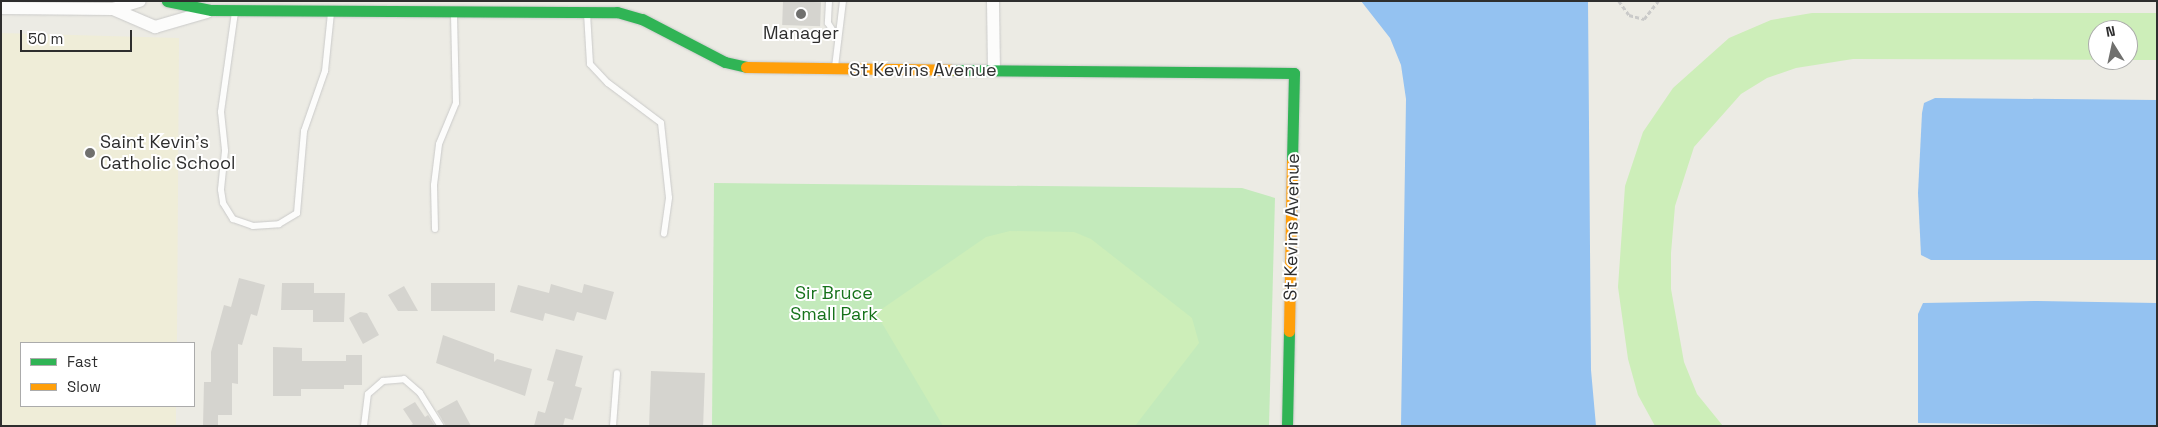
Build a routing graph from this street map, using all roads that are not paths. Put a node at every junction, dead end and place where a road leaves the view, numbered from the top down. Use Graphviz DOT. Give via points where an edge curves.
graph roads {
  1 [pos="140,1"];
  2 [pos="162,1"];
  3 [pos="167,1"];
  4 [pos="829,1"];
  5 [pos="843,1"];
  6 [pos="993,1"];
  7 [pos="236,6"];
  8 [pos="252,6"];
  9 [pos="551,6"];
  10 [pos="564,6"];
  11 [pos="1,8"];
  12 [pos="113,9"];
  13 [pos="211,10"];
  14 [pos="331,10"];
  15 [pos="454,11"];
  16 [pos="587,12"];
  17 [pos="164,23"];
  18 [pos="838,39"];
  19 [pos="835,69"];
  20 [pos="994,70"];
  21 [pos="435,229"];
  22 [pos="664,234"];
  23 [pos="617,373"];
  24 [pos="364,426"];
  25 [pos="441,426"];
  26 [pos="613,426"];
  27 [pos="1288,426"];
  1 -- 12 [label="street, St Kevins Avenue"];
  2 -- 17 [label="street" via="168,14"];
  3 -- 13 [label="street, St Kevins Avenue"];
  4 -- 18 [label="lane" via="828,23"];
  5 -- 18 [label="lane"];
  6 -- 20 [label="street"];
  7 -- 8 [label="street, St Kevins Avenue"];
  7 -- 13 [label="street, St Kevins Avenue"];
  7 -- 14 [label="lane" via="221,112 225,151 221,190 223,202 233,219 253,226 279,224 297,213 304,132 325,72"];
  8 -- 14 [label="street, St Kevins Avenue"];
  9 -- 10 [label="street, St Kevins Avenue"];
  9 -- 15 [label="street, St Kevins Avenue"];
  10 -- 16 [label="street, St Kevins Avenue"];
  11 -- 12 [label="street, St Kevins Avenue"];
  12 -- 17 [label="street, St Kevins Avenue" via="151,26"];
  13 -- 17 [label="street, St Kevins Avenue"];
  14 -- 15 [label="street, St Kevins Avenue"];
  15 -- 21 [label="lane" via="456,103 439,144 434,185"];
  16 -- 19 [label="street, St Kevins Avenue" via="616,12 642,19 738,67"];
  16 -- 22 [label="lane" via="590,64 608,83 661,123 669,198"];
  18 -- 19 [label="lane"];
  19 -- 20 [label="street, St Kevins Avenue"];
  20 -- 27 [label="street, St Kevins Avenue" via="1294,73"];
  23 -- 26 [label="lane"];
  24 -- 25 [label="lane" via="368,394 383,381 404,379 420,393"];
}
